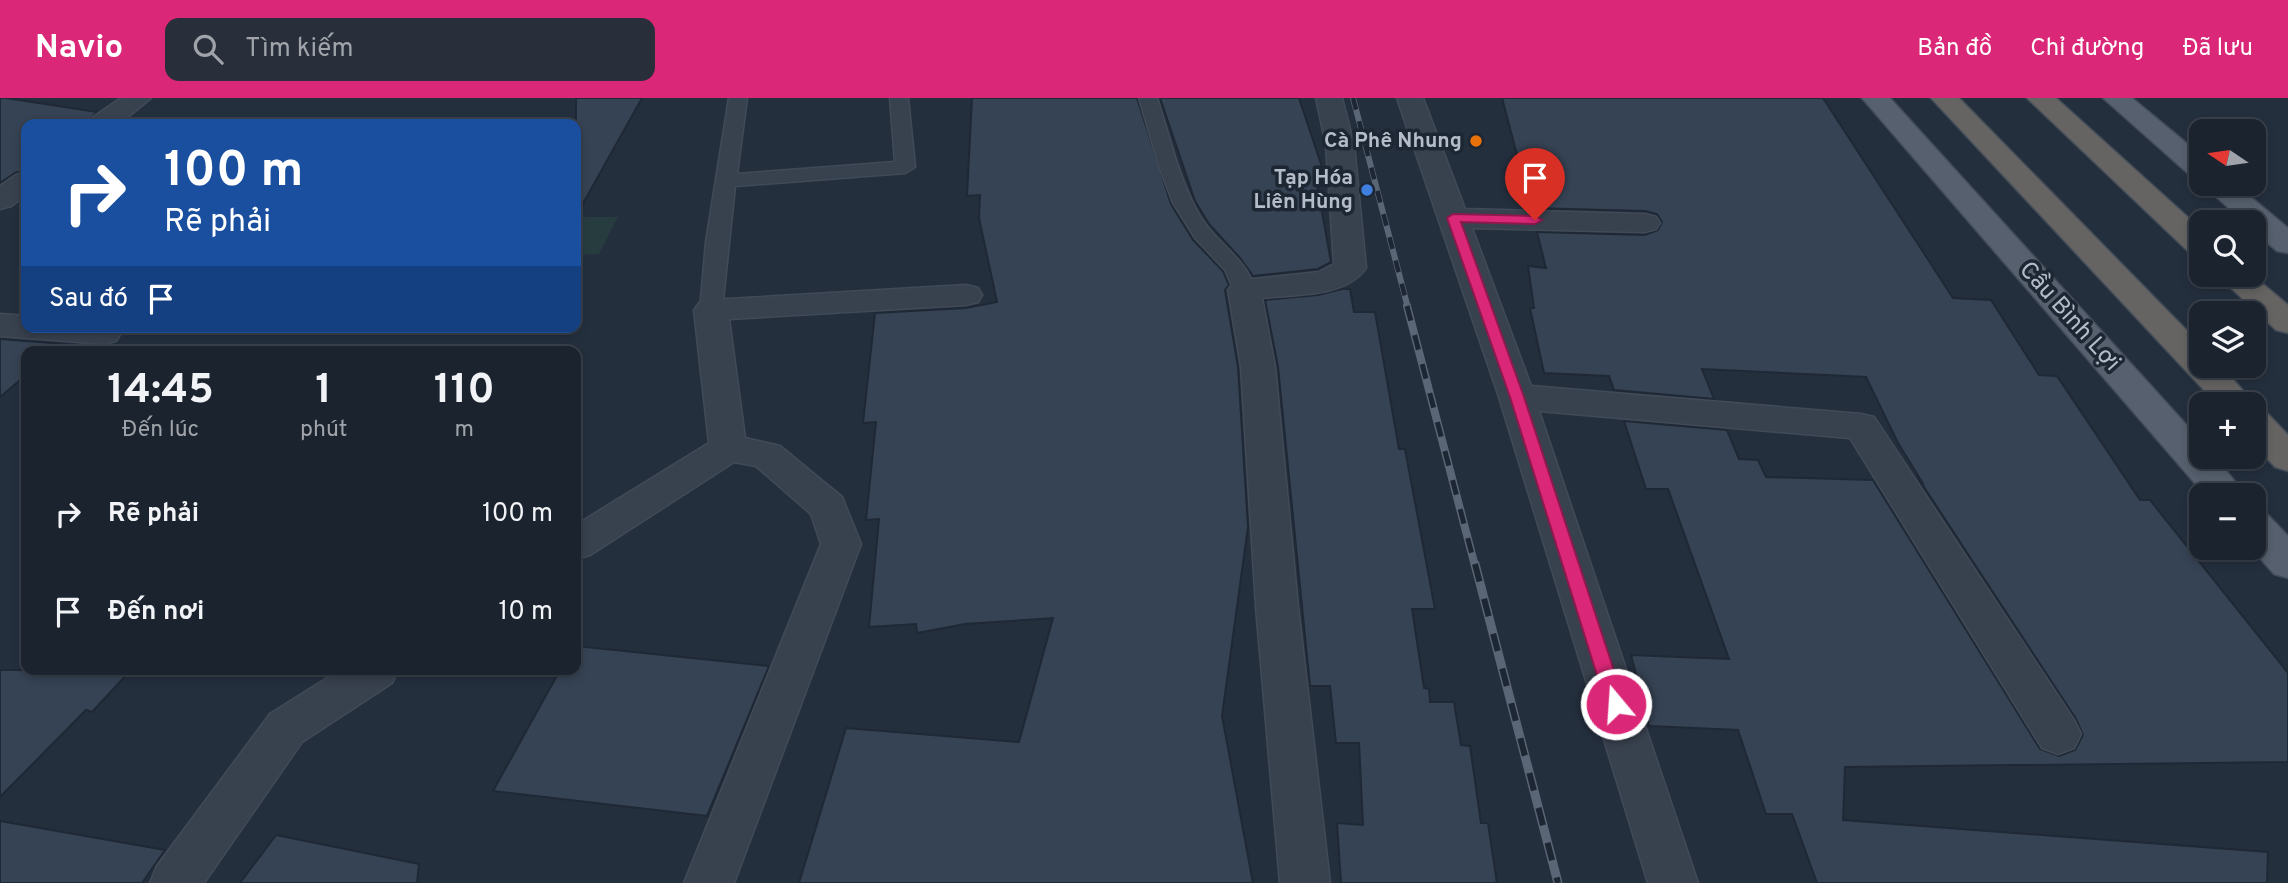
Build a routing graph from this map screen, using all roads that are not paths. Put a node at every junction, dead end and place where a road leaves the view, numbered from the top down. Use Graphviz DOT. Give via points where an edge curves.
graph roads {
  1 [pos="138,98"];
  2 [pos="737,98"];
  3 [pos="900,98"];
  4 [pos="1148,98"];
  5 [pos="1329,98"];
  6 [pos="1410,98"];
  7 [pos="1875,98"];
  8 [pos="1944,98"];
  9 [pos="2040,98"];
  10 [pos="2116,98"];
  11 [pos="2137,110"];
  12 [pos="110,119"];
  13 [pos="2189,159"];
  14 [pos="727,181"];
  15 [pos="2231,196"];
  16 [pos="1453,218"];
  17 [pos="1645,223"];
  18 [pos="2189,235"];
  19 [pos="2288,244"];
  20 [pos="2247,287"];
  21 [pos="1244,290"];
  22 [pos="966,295"];
  23 [pos="711,310"];
  24 [pos="2288,323"];
  25 [pos="0,325"];
  26 [pos="21,327"];
  27 [pos="92,333"];
  28 [pos="104,334"];
  29 [pos="2226,392"];
  30 [pos="1517,397"];
  31 [pos="2266,435"];
  32 [pos="728,448"];
  33 [pos="2288,458"];
  34 [pos="2216,483"];
  35 [pos="2266,539"];
  36 [pos="581,541"];
  37 [pos="2288,564"];
  38 [pos="368,675"];
  39 [pos="2059,734"];
  40 [pos="175,883"];
  41 [pos="709,883"];
  42 [pos="1305,883"];
  43 [pos="1673,883"];
  1 -- 12 [label="street"];
  2 -- 14 [label="lane"];
  3 -- 14 [label="lane" via="905,167"];
  4 -- 21 [label="lane" via="1182,203 1204,236 1226,254"];
  5 -- 21 [label="street" via="1340,145 1351,265 1327,281"];
  6 -- 16 [label="street"];
  7 -- 34 [label="main road, Cầu Bình Lợi"];
  8 -- 29 [label="highway"];
  9 -- 18 [label="highway"];
  10 -- 11 [label="main road"];
  11 -- 13 [label="main road"];
  14 -- 23 [label="lane"];
  15 -- 19 [label="main road"];
  16 -- 17 [label="street"];
  16 -- 30 [label="street"];
  20 -- 24 [label="highway"];
  21 -- 42 [label="street" via="1258,367"];
  22 -- 23 [label="street"];
  23 -- 32 [label="street"];
  25 -- 26 [label="street"];
  27 -- 28 [label="street"];
  30 -- 39 [label="street" via="1861,425"];
  30 -- 43 [label="street"];
  31 -- 33 [label="highway"];
  32 -- 36 [label="street"];
  32 -- 41 [label="street" via="767,455 828,507 841,544"];
  35 -- 37 [label="main road"];
  38 -- 40 [label="street" via="286,728"];
}
